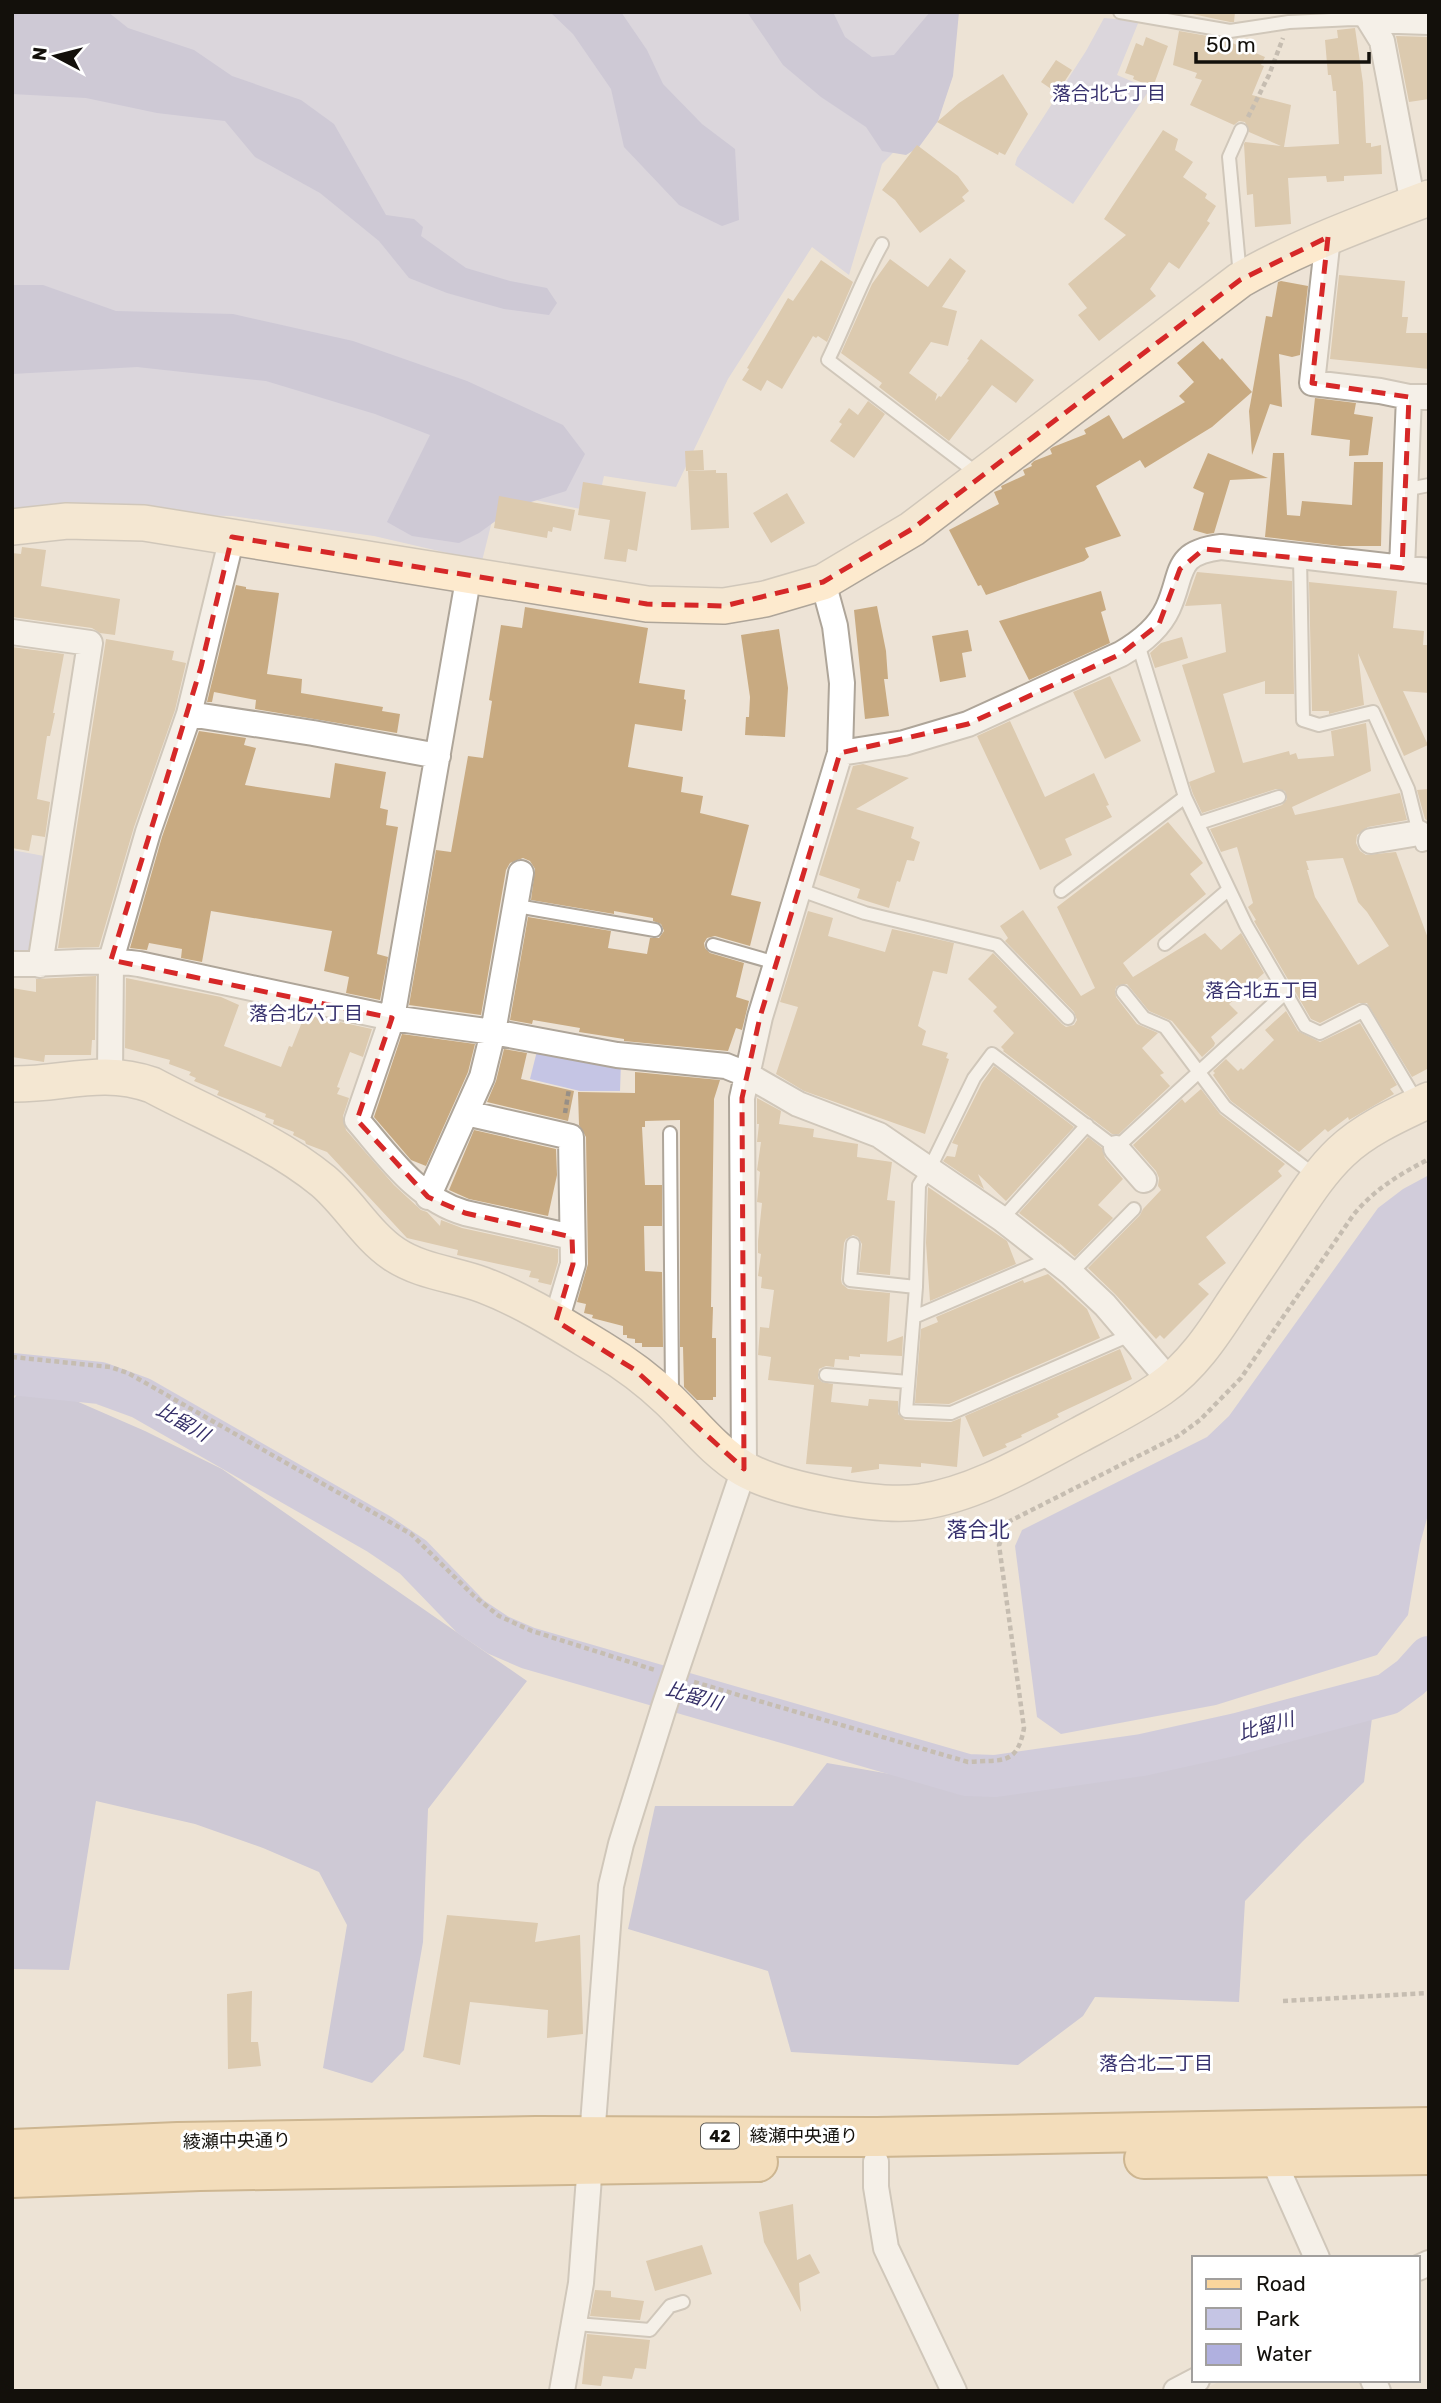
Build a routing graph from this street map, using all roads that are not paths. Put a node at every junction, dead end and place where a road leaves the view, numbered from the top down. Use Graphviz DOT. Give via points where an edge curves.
graph roads {
  1 [pos="1119,12"];
  2 [pos="1174,16"];
  3 [pos="1368,16"];
  4 [pos="1429,22"];
  5 [pos="1241,130"];
  6 [pos="1421,201"];
  7 [pos="1328,237"];
  8 [pos="882,244"];
  9 [pos="1240,280"];
  10 [pos="1419,397"];
  11 [pos="981,477"];
  12 [pos="1429,485"];
  13 [pos="1404,490"];
  14 [pos="12,527"];
  15 [pos="232,537"];
  16 [pos="1300,557"];
  17 [pos="1402,568"];
  18 [pos="1429,571"];
  19 [pos="468,574"];
  20 [pos="823,582"];
  21 [pos="12,632"];
  22 [pos="1138,644"];
  23 [pos="189,714"];
  24 [pos="840,753"];
  25 [pos="438,756"];
  26 [pos="1185,797"];
  27 [pos="1279,797"];
  28 [pos="1199,823"];
  29 [pos="1424,838"];
  30 [pos="1371,841"];
  31 [pos="521,873"];
  32 [pos="798,889"];
  33 [pos="1228,890"];
  34 [pos="1061,891"];
  35 [pos="517,906"];
  36 [pos="655,930"];
  37 [pos="1165,944"];
  38 [pos="713,945"];
  39 [pos="111,960"];
  40 [pos="776,963"];
  41 [pos="12,964"];
  42 [pos="40,965"];
  43 [pos="1123,992"];
  44 [pos="1285,993"];
  45 [pos="392,1018"];
  46 [pos="1068,1018"];
  47 [pos="493,1032"];
  48 [pos="1199,1073"];
  49 [pos="746,1074"];
  50 [pos="110,1075"];
  51 [pos="12,1084"];
  52 [pos="1424,1102"];
  53 [pos="466,1113"];
  54 [pos="1087,1125"];
  55 [pos="670,1133"];
  56 [pos="1116,1149"];
  57 [pos="930,1168"];
  58 [pos="1317,1178"];
  59 [pos="1144,1180"];
  60 [pos="428,1197"];
  61 [pos="1134,1209"];
  62 [pos="1002,1219"];
  63 [pos="572,1237"];
  64 [pos="853,1244"];
  65 [pos="1061,1265"];
  66 [pos="916,1287"];
  67 [pos="914,1317"];
  68 [pos="556,1321"];
  69 [pos="1130,1335"];
  70 [pos="826,1375"];
  71 [pos="1170,1381"];
  72 [pos="908,1382"];
  73 [pos="671,1402"];
  74 [pos="744,1469"];
  75 [pos="1429,2127"];
  76 [pos="12,2148"];
  77 [pos="590,2149"];
  78 [pos="1429,2155"];
  79 [pos="1272,2157"];
  80 [pos="876,2162"];
  81 [pos="12,2178"];
  82 [pos="1316,2256"];
  83 [pos="683,2302"];
  84 [pos="576,2324"];
  85 [pos="1193,2382"];
  86 [pos="562,2391"];
  87 [pos="954,2391"];
  88 [pos="1176,2391"];
  1 -- 2 [label="lane"];
  2 -- 3 [label="lane" via="1230,31"];
  3 -- 4 [label="street"];
  3 -- 6 [label="street" via="1382,41"];
  5 -- 9 [label="lane" via="1229,157"];
  6 -- 7 [label="street"];
  7 -- 9 [label="street"];
  7 -- 10 [label="street" via="1312,383"];
  8 -- 11 [label="lane" via="828,360"];
  9 -- 11 [label="street"];
  10 -- 13 [label="street"];
  11 -- 20 [label="street" via="912,529"];
  12 -- 13 [label="lane"];
  13 -- 17 [label="street"];
  14 -- 15 [label="street" via="67,521 145,523"];
  15 -- 19 [label="street"];
  15 -- 23 [label="street"];
  16 -- 17 [label="street"];
  16 -- 22 [label="street" via="1204,549 1180,569 1169,607"];
  16 -- 29 [label="lane" via="1303,720 1319,725 1373,712 1408,789"];
  17 -- 18 [label="street"];
  19 -- 20 [label="street" via="647,604 724,606"];
  19 -- 25 [label="street"];
  20 -- 24 [label="street" via="835,626 842,683"];
  21 -- 42 [label="street" via="90,643"];
  22 -- 24 [label="street" via="968,724 904,743"];
  22 -- 26 [label="lane"];
  23 -- 25 [label="street"];
  23 -- 39 [label="street"];
  24 -- 32 [label="street"];
  25 -- 45 [label="street"];
  26 -- 28 [label="lane"];
  26 -- 34 [label="lane"];
  27 -- 28 [label="lane"];
  28 -- 33 [label="lane"];
  29 -- 30 [label="street"];
  31 -- 35 [label="street"];
  32 -- 40 [label="street"];
  32 -- 46 [label="lane" via="865,913 997,945"];
  33 -- 37 [label="lane"];
  33 -- 44 [label="lane"];
  35 -- 36 [label="lane"];
  35 -- 47 [label="street"];
  38 -- 40 [label="lane"];
  39 -- 42 [label="street"];
  39 -- 45 [label="street"];
  39 -- 50 [label="street"];
  40 -- 49 [label="street"];
  41 -- 42 [label="street"];
  43 -- 48 [label="lane" via="1144,1018 1164,1027"];
  44 -- 48 [label="lane"];
  44 -- 52 [label="lane" via="1305,1026 1320,1033 1363,1011"];
  45 -- 47 [label="street"];
  45 -- 60 [label="street" via="357,1120"];
  47 -- 49 [label="street" via="617,1055 726,1066"];
  47 -- 53 [label="street" via="482,1077"];
  48 -- 56 [label="lane"];
  48 -- 58 [label="lane" via="1224,1107"];
  49 -- 57 [label="street" via="798,1104 879,1135"];
  49 -- 74 [label="street" via="741,1109"];
  50 -- 51 [label="street"];
  50 -- 68 [label="street" via="152,1085 287,1156 323,1181 395,1254 415,1265 481,1284"];
  52 -- 58 [label="street" via="1344,1149"];
  53 -- 60 [label="street"];
  53 -- 63 [label="street" via="571,1137"];
  54 -- 56 [label="lane"];
  54 -- 57 [label="lane" via="992,1054 974,1077"];
  54 -- 62 [label="lane"];
  55 -- 73 [label="lane"];
  56 -- 59 [label="street"];
  57 -- 62 [label="street"];
  57 -- 66 [label="lane" via="919,1185"];
  58 -- 71 [label="street" via="1220,1323"];
  60 -- 63 [label="street" via="449,1209"];
  61 -- 65 [label="lane"];
  62 -- 65 [label="street"];
  63 -- 68 [label="street" via="573,1264"];
  64 -- 66 [label="lane" via="850,1280"];
  65 -- 67 [label="lane"];
  65 -- 69 [label="street"];
  66 -- 67 [label="lane"];
  67 -- 72 [label="lane"];
  68 -- 73 [label="street" via="635,1370"];
  69 -- 71 [label="street"];
  69 -- 72 [label="lane" via="951,1413 906,1411"];
  70 -- 72 [label="lane"];
  71 -- 74 [label="street" via="1146,1399 996,1477 920,1502 820,1493"];
  73 -- 74 [label="street"];
  74 -- 77 [label="street" via="664,1706 611,1886"];
  75 -- 77 [label="main road, 綾瀬中央通り / 42" via="876,2137"];
  76 -- 77 [label="main road, 綾瀬中央通り / 42" via="178,2142"];
  77 -- 80 [label="main road, 綾瀬中央通り / 42"];
  77 -- 81 [label="main road, 綾瀬中央通り / 42"];
  77 -- 84 [label="street"];
  78 -- 79 [label="main road, 綾瀬中央通り / 42"];
  79 -- 80 [label="main road, 綾瀬中央通り / 42"];
  79 -- 82 [label="street"];
  80 -- 87 [label="street" via="886,2248"];
  83 -- 84 [label="lane" via="670,2306 650,2330"];
  84 -- 86 [label="street"];
  85 -- 88 [label="street"];
}
